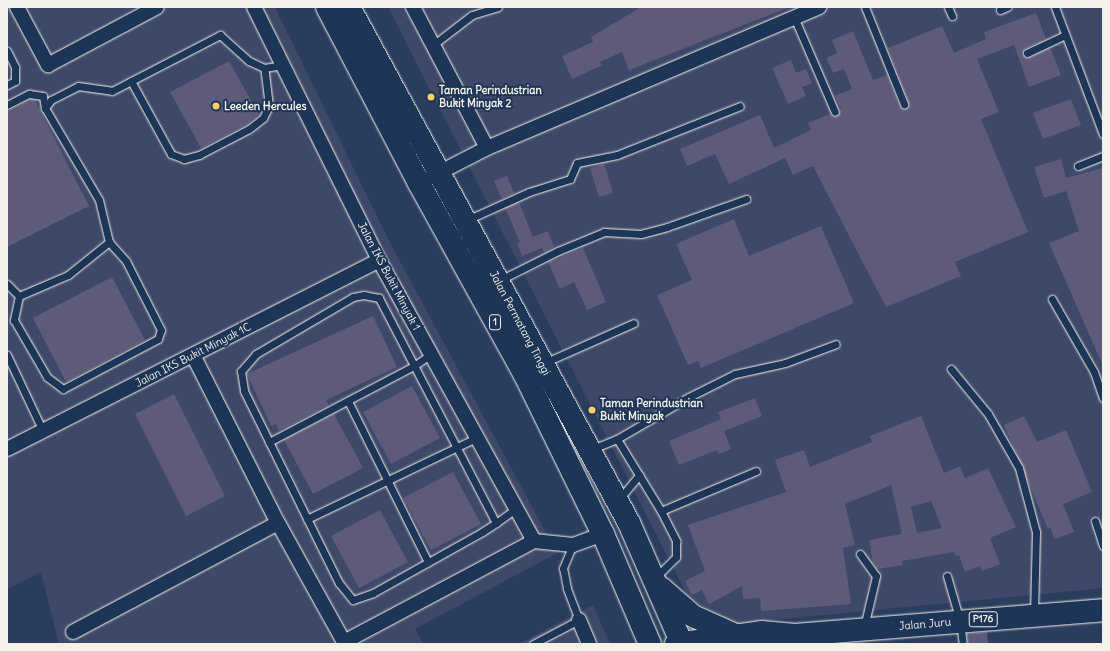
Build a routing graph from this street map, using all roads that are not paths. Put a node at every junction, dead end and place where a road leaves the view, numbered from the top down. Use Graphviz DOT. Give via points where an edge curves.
graph roads {
  1 [pos="17,7"];
  2 [pos="157,7"];
  3 [pos="254,7"];
  4 [pos="327,7"];
  5 [pos="349,7"];
  6 [pos="413,7"];
  7 [pos="498,7"];
  8 [pos="819,7"];
  9 [pos="865,7"];
  10 [pos="948,7"];
  11 [pos="1055,7"];
  12 [pos="490,8"];
  13 [pos="952,16"];
  14 [pos="794,17"];
  15 [pos="1066,35"];
  16 [pos="433,45"];
  17 [pos="7,51"];
  18 [pos="1027,53"];
  19 [pos="282,65"];
  20 [pos="264,68"];
  21 [pos="131,81"];
  22 [pos="7,85"];
  23 [pos="904,104"];
  24 [pos="7,105"];
  25 [pos="740,106"];
  26 [pos="45,108"];
  27 [pos="835,112"];
  28 [pos="1103,134"];
  29 [pos="487,148"];
  30 [pos="1103,156"];
  31 [pos="1078,166"];
  32 [pos="438,173"];
  33 [pos="419,183"];
  34 [pos="746,199"];
  35 [pos="455,226"];
  36 [pos="109,242"];
  37 [pos="379,260"];
  38 [pos="7,284"];
  39 [pos="487,285"];
  40 [pos="19,296"];
  41 [pos="1052,299"];
  42 [pos="634,323"];
  43 [pos="836,344"];
  44 [pos="431,354"];
  45 [pos="7,355"];
  46 [pos="193,355"];
  47 [pos="414,366"];
  48 [pos="533,369"];
  49 [pos="951,369"];
  50 [pos="1103,398"];
  51 [pos="348,401"];
  52 [pos="43,431"];
  53 [pos="478,437"];
  54 [pos="618,439"];
  55 [pos="269,442"];
  56 [pos="457,448"];
  57 [pos="7,449"];
  58 [pos="590,450"];
  59 [pos="756,471"];
  60 [pos="639,475"];
  61 [pos="388,481"];
  62 [pos="617,502"];
  63 [pos="517,508"];
  64 [pos="662,512"];
  65 [pos="307,519"];
  66 [pos="1095,521"];
  67 [pos="278,523"];
  68 [pos="496,523"];
  69 [pos="604,534"];
  70 [pos="534,541"];
  71 [pos="573,545"];
  72 [pos="1103,546"];
  73 [pos="860,554"];
  74 [pos="428,562"];
  75 [pos="947,576"];
  76 [pos="653,580"];
  77 [pos="1103,610"];
  78 [pos="1034,615"];
  79 [pos="579,620"];
  80 [pos="960,621"];
  81 [pos="863,629"];
  82 [pos="73,632"];
  83 [pos="733,634"];
  84 [pos="795,636"];
  85 [pos="345,643"];
  86 [pos="533,644"];
  87 [pos="589,644"];
  88 [pos="650,644"];
  89 [pos="680,644"];
  90 [pos="772,644"];
  91 [pos="963,644"];
  1 -- 2 [label="street" via="48,65"];
  3 -- 19 [label="street, Jalan IKS Bukit Minyak 1"];
  4 -- 33 [label="main road, Jalan Permatang Tinggi / 1"];
  5 -- 32 [label="main road, Jalan Permatang Tinggi / 1"];
  6 -- 16 [label="street"];
  7 -- 12 [label="lane"];
  8 -- 14 [label="street"];
  9 -- 23 [label="lane"];
  10 -- 13 [label="lane"];
  11 -- 15 [label="lane"];
  12 -- 16 [label="lane" via="472,15"];
  14 -- 27 [label="lane"];
  14 -- 29 [label="street"];
  15 -- 18 [label="lane"];
  15 -- 28 [label="lane"];
  16 -- 29 [label="street"];
  17 -- 22 [label="lane" via="15,67 15,81"];
  19 -- 20 [label="lane"];
  19 -- 37 [label="street, Jalan IKS Bukit Minyak 1"];
  20 -- 21 [label="lane" via="249,62 220,36"];
  20 -- 21 [label="lane" via="269,106 263,118 250,128 184,159 171,154"];
  21 -- 26 [label="lane" via="112,91 78,86 51,100"];
  24 -- 26 [label="lane" via="29,94 43,96"];
  25 -- 35 [label="lane" via="617,155 577,163 570,179 529,192"];
  26 -- 36 [label="lane" via="99,200"];
  29 -- 32 [label="street"];
  30 -- 31 [label="lane"];
  32 -- 33 [label="street"];
  32 -- 35 [label="main road, Jalan Permatang Tinggi / 1"];
  33 -- 35 [label="main road, Jalan Permatang Tinggi / 1"];
  34 -- 39 [label="lane" via="647,232 604,232"];
  35 -- 39 [label="main road, Jalan Permatang Tinggi / 1"];
  36 -- 40 [label="lane" via="68,275"];
  36 -- 40 [label="lane" via="126,261 161,330 158,339 63,389 47,377 14,320"];
  37 -- 44 [label="street, Jalan IKS Bukit Minyak 1"];
  37 -- 46 [label="street, Jalan IKS Bukit Minyak 1C"];
  38 -- 40 [label="lane"];
  39 -- 48 [label="main road, Jalan Permatang Tinggi / 1"];
  41 -- 50 [label="lane" via="1094,372"];
  42 -- 48 [label="lane"];
  43 -- 54 [label="lane" via="785,363 735,374 689,397"];
  44 -- 47 [label="lane"];
  44 -- 53 [label="street, Jalan IKS Bukit Minyak 1"];
  45 -- 52 [label="lane"];
  46 -- 52 [label="street, Jalan IKS Bukit Minyak 1C"];
  46 -- 67 [label="street"];
  47 -- 51 [label="lane"];
  47 -- 55 [label="lane" via="379,298 364,295 352,297 256,354 241,371 244,391"];
  47 -- 56 [label="lane"];
  48 -- 58 [label="main road, Jalan Permatang Tinggi / 1"];
  48 -- 69 [label="main road, Jalan Permatang Tinggi / 1"];
  49 -- 78 [label="lane" via="988,414 1019,468 1036,532"];
  51 -- 55 [label="lane"];
  51 -- 61 [label="lane"];
  52 -- 57 [label="street, Jalan IKS Bukit Minyak 1C"];
  53 -- 56 [label="lane"];
  53 -- 63 [label="street, Jalan IKS Bukit Minyak 1"];
  54 -- 58 [label="lane"];
  54 -- 60 [label="lane"];
  55 -- 65 [label="lane"];
  56 -- 61 [label="lane"];
  56 -- 68 [label="lane"];
  58 -- 62 [label="main road, Jalan Permatang Tinggi / 1"];
  59 -- 64 [label="lane"];
  60 -- 62 [label="lane"];
  60 -- 64 [label="lane"];
  61 -- 65 [label="lane"];
  61 -- 74 [label="lane"];
  62 -- 76 [label="main road, Jalan Permatang Tinggi / 1" via="629,523"];
  63 -- 68 [label="lane"];
  63 -- 70 [label="street, Jalan IKS Bukit Minyak 1"];
  64 -- 76 [label="lane" via="676,541 676,557"];
  65 -- 74 [label="lane" via="339,583 353,600 373,593"];
  66 -- 72 [label="lane"];
  67 -- 82 [label="street"];
  67 -- 85 [label="street"];
  68 -- 74 [label="lane"];
  69 -- 71 [label="street"];
  69 -- 88 [label="main road, Jalan Permatang Tinggi / 1"];
  70 -- 71 [label="street"];
  70 -- 85 [label="street"];
  71 -- 79 [label="lane" via="563,568 567,588"];
  73 -- 81 [label="lane" via="876,576"];
  75 -- 80 [label="lane"];
  76 -- 83 [label="main road" via="693,616"];
  76 -- 89 [label="main road, Jalan Permatang Tinggi / 1"];
  77 -- 78 [label="main road, Jalan Juru / P176"];
  78 -- 80 [label="main road, Jalan Juru / P176"];
  79 -- 86 [label="lane"];
  79 -- 87 [label="street"];
  80 -- 81 [label="main road, Jalan Juru / P176"];
  80 -- 91 [label="lane"];
  81 -- 84 [label="main road, Jalan Juru / P176"];
  83 -- 84 [label="main road, Jalan Juru / P176" via="761,632"];
  83 -- 89 [label="main road, Jalan Juru / P176"];
  84 -- 90 [label="main road, Jalan Juru / P176"];
}
